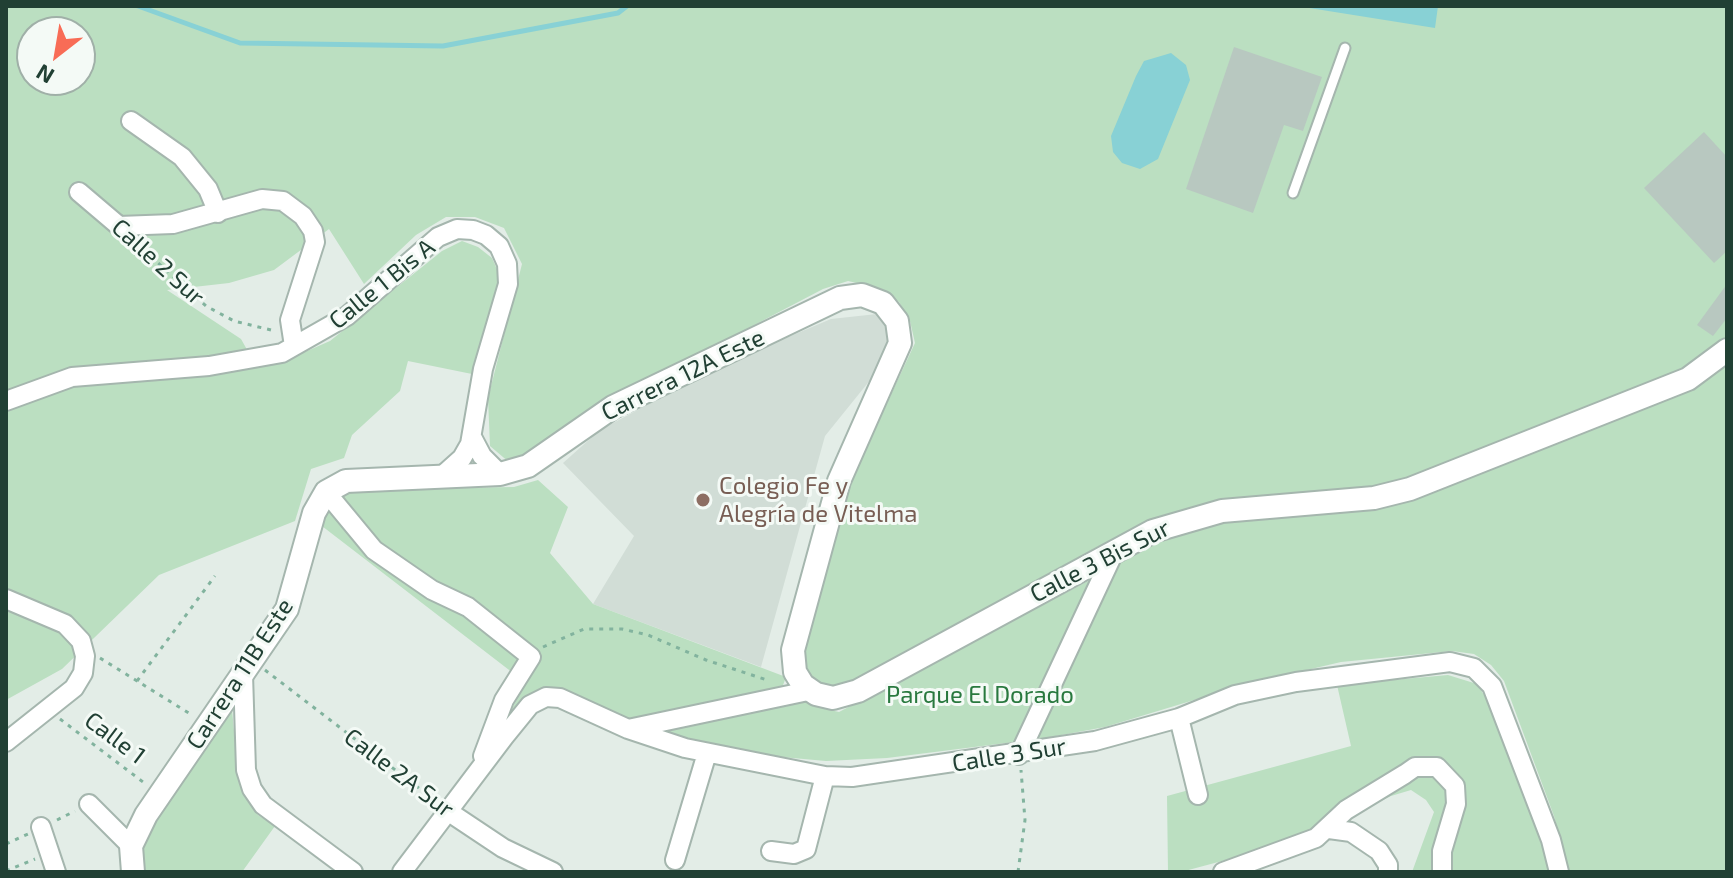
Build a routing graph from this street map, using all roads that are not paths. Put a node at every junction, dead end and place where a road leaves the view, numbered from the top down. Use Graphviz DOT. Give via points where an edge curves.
graph roads {
  1 [pos="1345,48"];
  2 [pos="131,121"];
  3 [pos="79,192"];
  4 [pos="1293,193"];
  5 [pos="218,213"];
  6 [pos="292,340"];
  7 [pos="1727,350"];
  8 [pos="6,401"];
  9 [pos="472,437"];
  10 [pos="500,474"];
  11 [pos="443,475"];
  12 [pos="326,492"];
  13 [pos="1115,550"];
  14 [pos="6,599"];
  15 [pos="248,668"];
  16 [pos="808,691"];
  17 [pos="1179,718"];
  18 [pos="628,729"];
  19 [pos="6,742"];
  20 [pos="707,753"];
  21 [pos="1019,755"];
  22 [pos="473,776"];
  23 [pos="825,776"];
  24 [pos="1198,795"];
  25 [pos="89,804"];
  26 [pos="449,812"];
  27 [pos="41,827"];
  28 [pos="1329,829"];
  29 [pos="131,846"];
  30 [pos="771,851"];
  31 [pos="675,860"];
  32 [pos="56,872"];
  33 [pos="133,872"];
  34 [pos="353,872"];
  35 [pos="402,872"];
  36 [pos="553,872"];
  37 [pos="1223,872"];
  38 [pos="1388,872"];
  39 [pos="1442,872"];
  40 [pos="1559,872"];
  1 -- 4 [label="lane"];
  2 -- 5 [label="street" via="182,157 208,189"];
  3 -- 5 [label="street, Calle 2 Sur" via="119,226 173,224"];
  5 -- 6 [label="street" via="262,199 283,201 313,231 315,242 295,301"];
  6 -- 8 [label="street" via="274,355 72,377"];
  6 -- 9 [label="street, Calle 1 Bis A" via="347,316 438,237 457,229 486,235 499,246 508,274"];
  7 -- 13 [label="street, Calle 3 Bis Sur" via="1688,379 1410,489 1374,498 1222,511 1164,527"];
  9 -- 10 [label="street"];
  9 -- 11 [label="street" via="462,458"];
  10 -- 11 [label="street, Carrera 12A Este"];
  10 -- 16 [label="street, Carrera 12A Este" via="537,462 613,407 840,298 876,299 897,321 899,350 839,481 794,642 795,672"];
  11 -- 12 [label="street, Carrera 12A Este" via="346,481"];
  12 -- 15 [label="street, Carrera 11B Este" via="314,513 287,609"];
  12 -- 22 [label="street" via="374,550 432,590 468,607 531,657 504,700"];
  13 -- 16 [label="street, Calle 3 Bis Sur" via="858,691 833,698"];
  13 -- 21 [label="street"];
  14 -- 19 [label="street" via="65,624 83,647 85,665 79,681"];
  15 -- 29 [label="street, Carrera 11B Este"];
  15 -- 34 [label="street" via="246,770 252,789 263,805"];
  16 -- 18 [label="street"];
  17 -- 21 [label="street, Calle 3 Sur"];
  17 -- 24 [label="street"];
  17 -- 40 [label="street, Calle 3 Sur" via="1235,695 1296,682 1450,662 1474,668 1496,693"];
  18 -- 20 [label="street, Calle 3 Sur"];
  18 -- 22 [label="street, Calle 3 Sur" via="560,698 546,697 530,705"];
  20 -- 23 [label="street, Calle 3 Sur"];
  20 -- 31 [label="street"];
  21 -- 23 [label="street, Calle 3 Sur"];
  22 -- 26 [label="street"];
  23 -- 30 [label="street" via="806,849 794,854"];
  25 -- 29 [label="street"];
  26 -- 35 [label="street"];
  26 -- 36 [label="street, Calle 2A Sur" via="503,848"];
  27 -- 32 [label="street"];
  28 -- 37 [label="street" via="1278,855"];
  28 -- 38 [label="street" via="1351,832 1379,851"];
  28 -- 39 [label="street" via="1346,810 1415,767 1437,767 1455,786 1456,804 1442,851"];
  29 -- 33 [label="street"];
}
